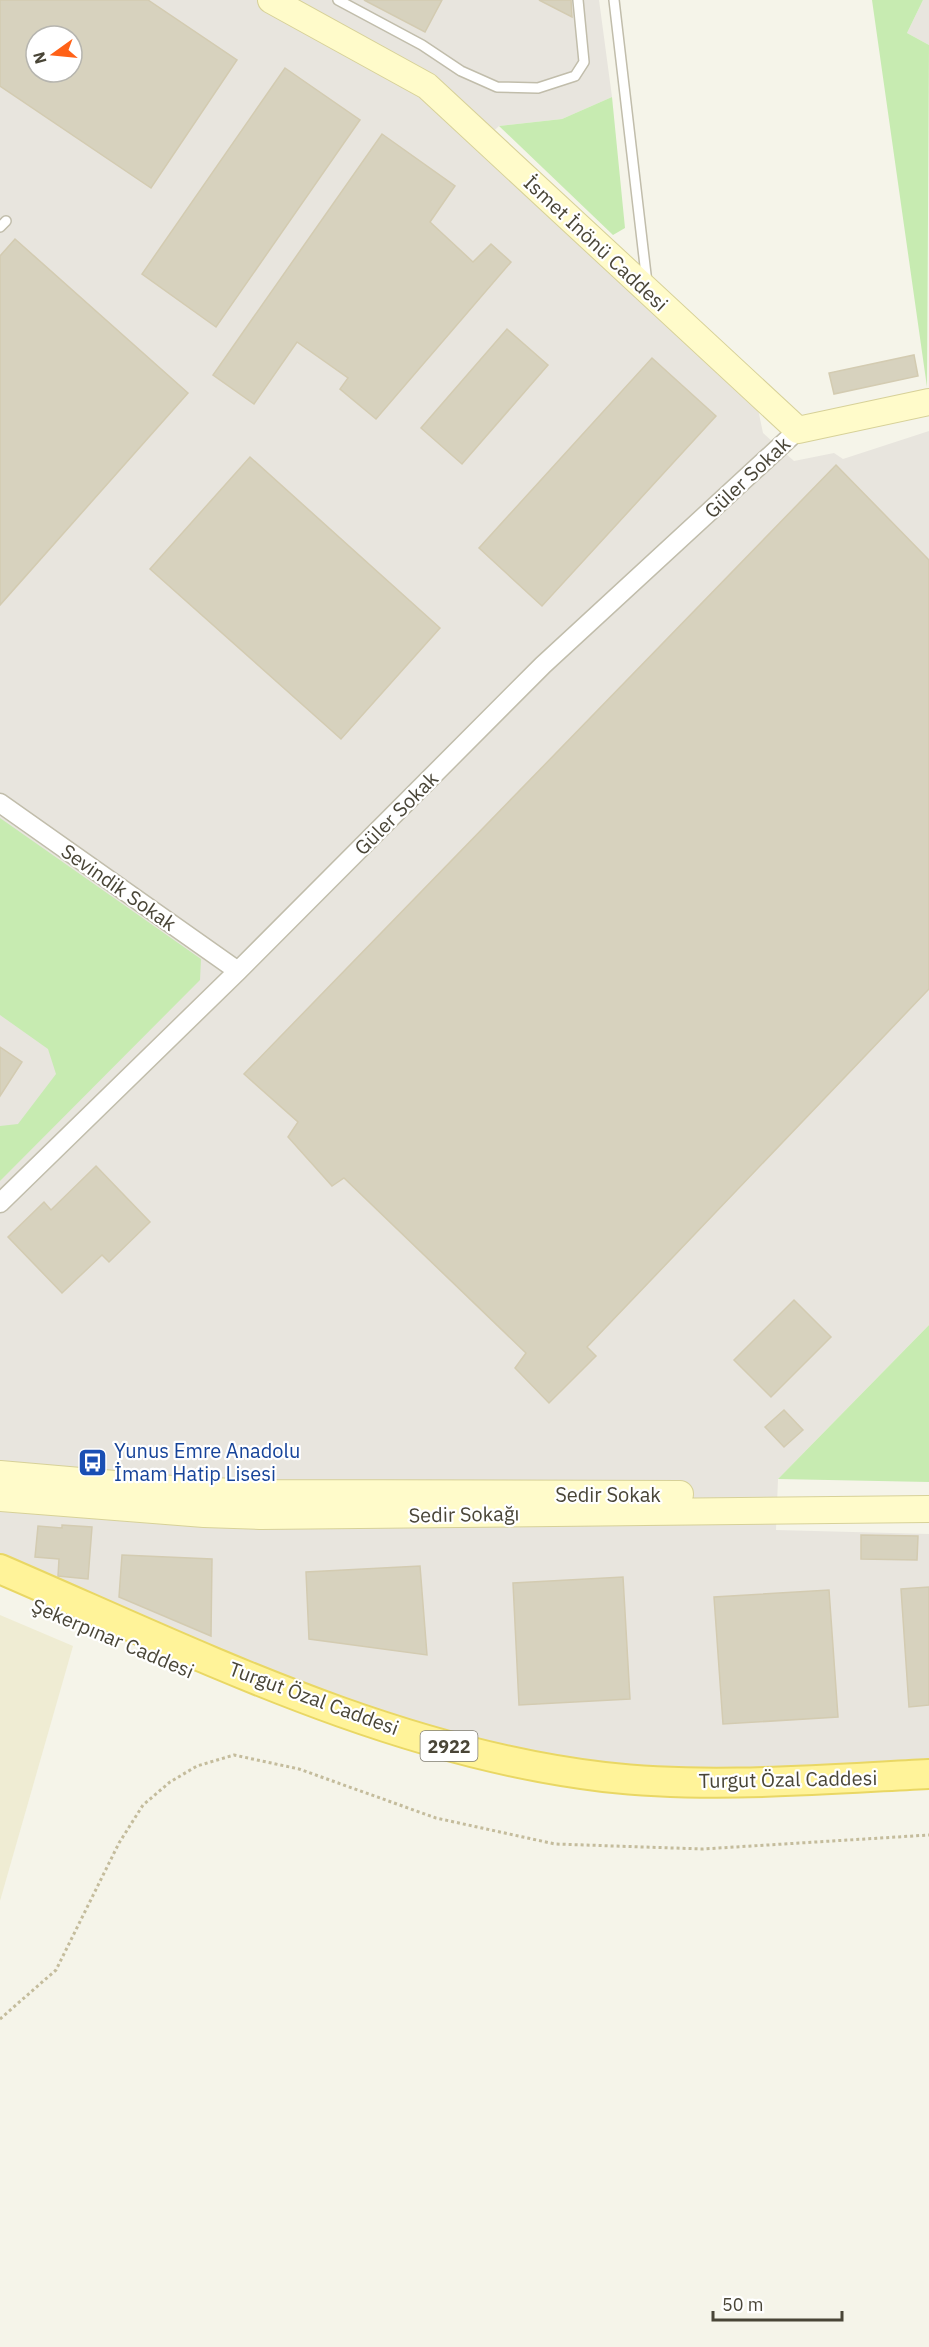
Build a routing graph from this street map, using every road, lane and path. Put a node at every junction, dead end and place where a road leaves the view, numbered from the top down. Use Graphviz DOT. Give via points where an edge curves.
graph roads {
  1 [pos="271,0"];
  2 [pos="338,0"];
  3 [pos="578,0"];
  4 [pos="614,0"];
  5 [pos="648,291"];
  6 [pos="929,402"];
  7 [pos="798,430"];
  8 [pos="0,803"];
  9 [pos="238,971"];
  10 [pos="0,1203"];
  11 [pos="1,1492"];
  12 [pos="929,1495"];
  13 [pos="929,1509"];
  14 [pos="0,1569"];
  15 [pos="0,1590"];
  16 [pos="929,1774"];
  17 [pos="929,1788"];
  18 [pos="929,1835"];
  19 [pos="0,2019"];
  1 -- 5 [label="street, İsmet İnönü Caddesi" via="427,86"];
  2 -- 3 [label="lane" via="422,45 461,71 497,87 538,88 575,76 584,62"];
  4 -- 5 [label="lane"];
  5 -- 7 [label="street, İsmet İnönü Caddesi"];
  6 -- 7 [label="street"];
  7 -- 9 [label="street, Güler Sokak" via="543,665"];
  8 -- 9 [label="street, Sevindik Sokak"];
  9 -- 10 [label="street, Güler Sokak"];
  11 -- 12 [label="street, Sedir Sokak" via="172,1489"];
  11 -- 13 [label="street, Sedir Sokağı" via="204,1514 260,1516"];
  14 -- 16 [label="main road, Turgut Özal Caddesi / 2922" via="299,1696 468,1751 571,1772 654,1780 811,1780"];
  15 -- 17 [label="main road, Şekerpınar Caddesi" via="309,1719 452,1766 505,1778 594,1792 687,1797 843,1795"];
  18 -- 19 [label="path" via="703,1849 555,1844 436,1818 299,1769 234,1755 197,1766 143,1805 119,1844 56,1970"];
}
